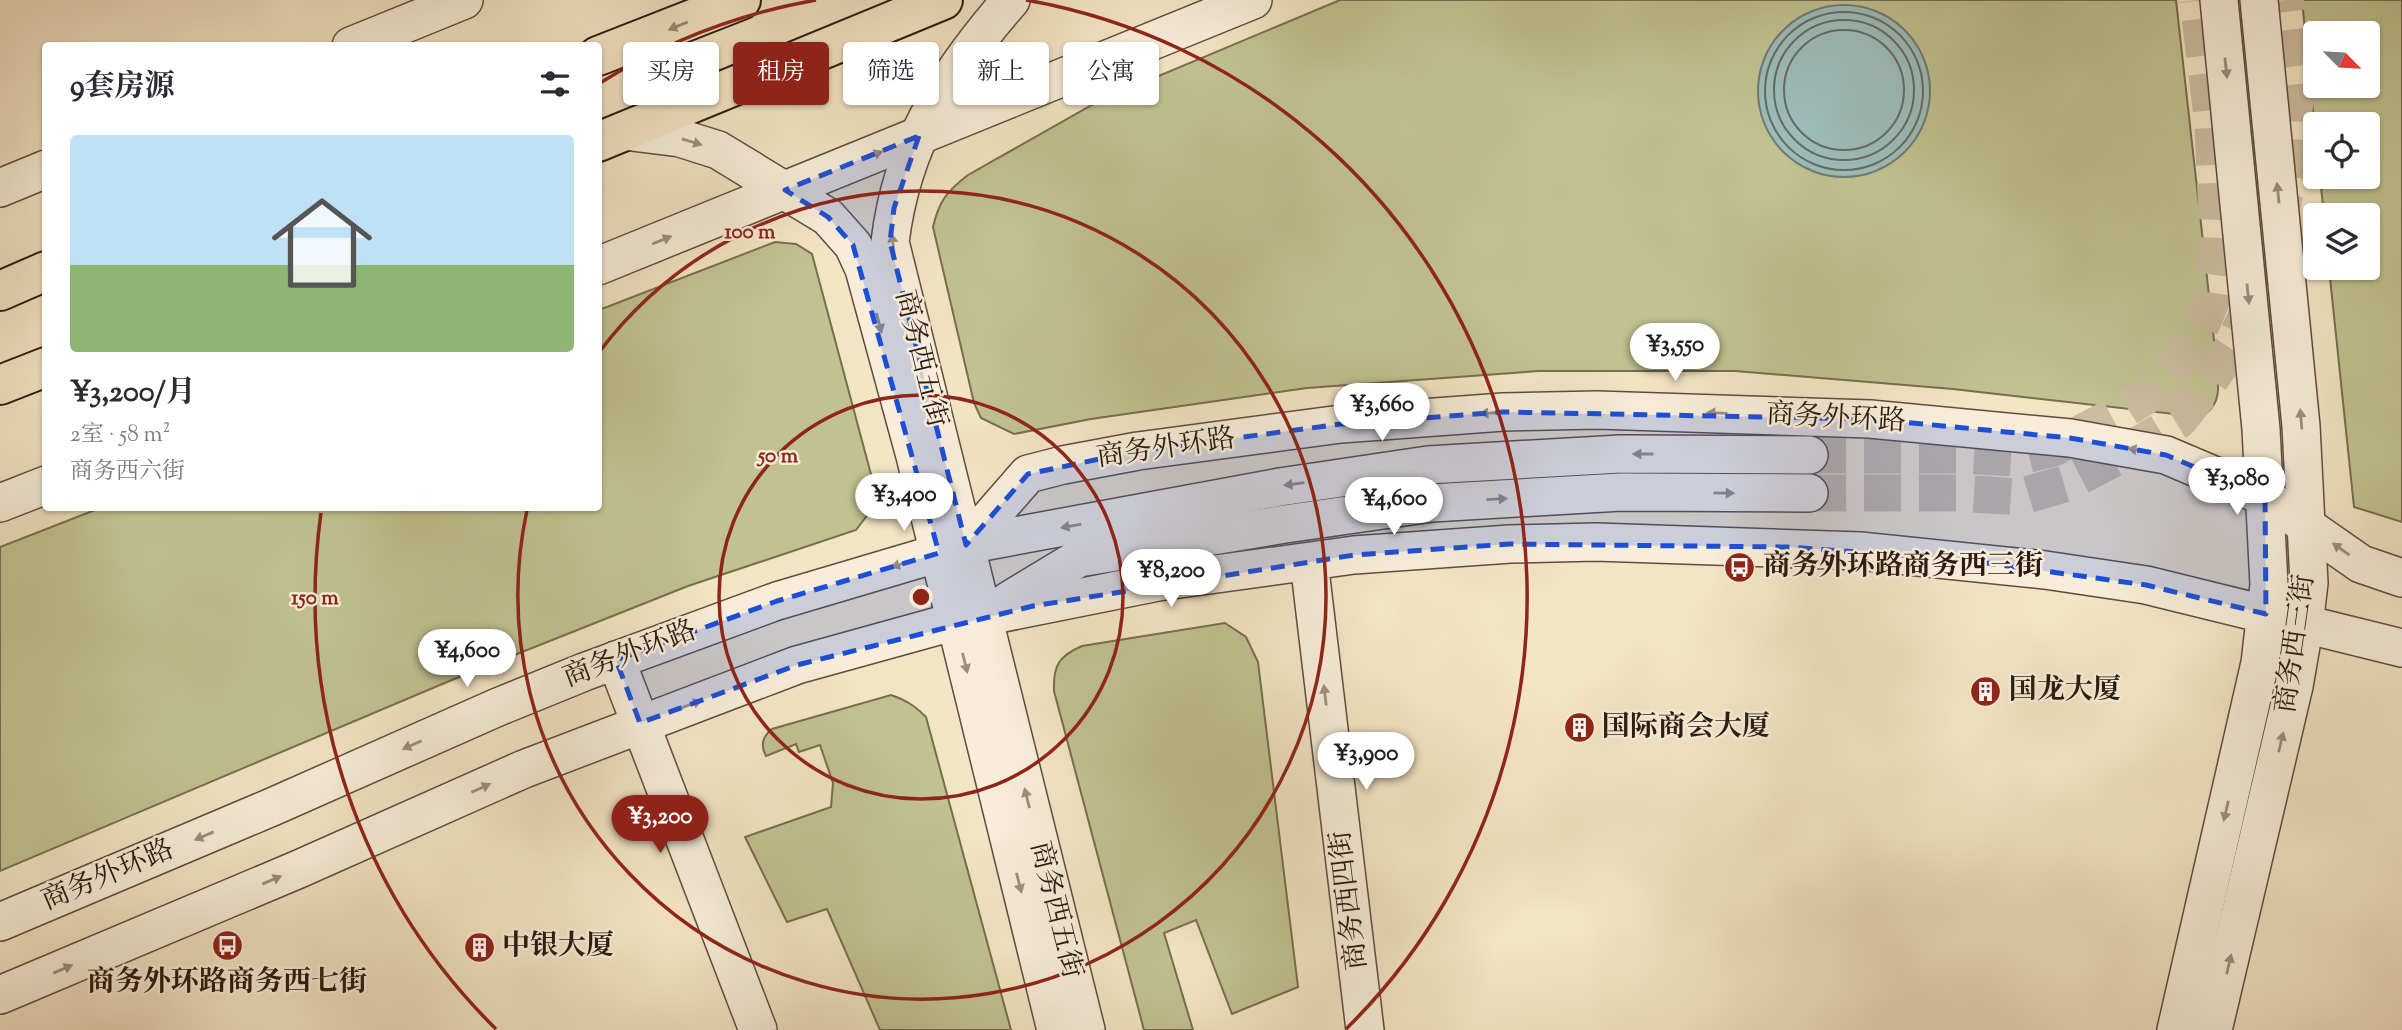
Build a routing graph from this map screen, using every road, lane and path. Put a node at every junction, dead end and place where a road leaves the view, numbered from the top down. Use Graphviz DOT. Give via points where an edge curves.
graph roads {
  1 [pos="464,0"];
  2 [pos="741,0"];
  3 [pos="943,0"];
  4 [pos="1012,0"];
  5 [pos="1253,0"];
  6 [pos="2219,0"];
  7 [pos="2259,0"];
  8 [pos="361,42"];
  9 [pos="602,54"];
  10 [pos="919,135"];
  11 [pos="611,137"];
  12 [pos="42,171"];
  13 [pos="0,188"];
  14 [pos="785,190"];
  15 [pos="602,263"];
  16 [pos="42,273"];
  17 [pos="0,290"];
  18 [pos="42,368"];
  19 [pos="0,384"];
  20 [pos="1809,456"];
  21 [pos="42,487"];
  22 [pos="1809,493"];
  23 [pos="2265,497"];
  24 [pos="0,503"];
  25 [pos="2306,525"];
  26 [pos="952,549"];
  27 [pos="1309,562"];
  28 [pos="2402,578"];
  29 [pos="2266,614"];
  30 [pos="969,619"];
  31 [pos="2305,624"];
  32 [pos="2402,648"];
  33 [pos="616,660"];
  34 [pos="640,723"];
  35 [pos="0,922"];
  36 [pos="0,995"];
  37 [pos="758,1030"];
  38 [pos="1056,1030"];
  39 [pos="1086,1030"];
  40 [pos="1365,1030"];
  41 [pos="2176,1030"];
  42 [pos="2213,1030"];
  1 -- 8 [label="street"];
  2 -- 9 [label="highway, one-way"];
  3 -- 11 [label="highway"];
  4 -- 10 [label="street, 商务西五街" via="955,69"];
  5 -- 10 [label="street"];
  6 -- 23 [label="street, 商务西三街, one-way"];
  25 -- 7 [label="street, 商务西三街, one-way" via="2301,426"];
  14 -- 10 [label="street, one-way"];
  26 -- 10 [label="street, 商务西五街, one-way" via="890,242 894,208"];
  11 -- 14 [label="street, 商务西五街, one-way" via="680,138 718,150"];
  12 -- 13 [label="street"];
  15 -- 14 [label="street, one-way"];
  14 -- 26 [label="street, 商务西五街, one-way" via="828,217 853,245 864,269 915,456"];
  16 -- 17 [label="highway"];
  18 -- 19 [label="highway"];
  20 -- 26 [label="street, one-way" via="1620,454 1428,465 1280,486"];
  21 -- 24 [label="street"];
  30 -- 22 [label="street, one-way" via="1079,558 1285,524 1432,503 1621,492"];
  23 -- 25 [label="street, 商务外环路"];
  23 -- 26 [label="street, 商务外环路, one-way" via="2166,455 2070,438 1792,415 1503,412 1341,424 1063,465 1028,474"];
  23 -- 29 [label="street, 商务西三街"];
  28 -- 25 [label="street, 商务外环路, one-way" via="2361,564"];
  25 -- 31 [label="street, 商务西三街" via="2309,583"];
  26 -- 30 [label="street, 商务西五街"];
  26 -- 33 [label="street, 商务外环路, one-way" via="777,601"];
  27 -- 29 [label="street" via="1510,544 1596,542 1860,551 2146,585"];
  27 -- 30 [label="street" via="1158,582"];
  40 -- 27 [label="street, 商务西四街, one-way"];
  29 -- 31 [label="street"];
  29 -- 41 [label="street, 商务西三街, one-way" via="2260,663"];
  34 -- 30 [label="street, one-way" via="797,665"];
  30 -- 38 [label="street, 商务西五街, one-way"];
  39 -- 30 [label="street, 商务西五街, one-way"];
  31 -- 32 [label="street"];
  42 -- 31 [label="street, 商务西三街, one-way"];
  33 -- 34 [label="street"];
  33 -- 35 [label="street, 商务外环路, one-way"];
  36 -- 34 [label="street, one-way"];
  34 -- 37 [label="street"];
}
